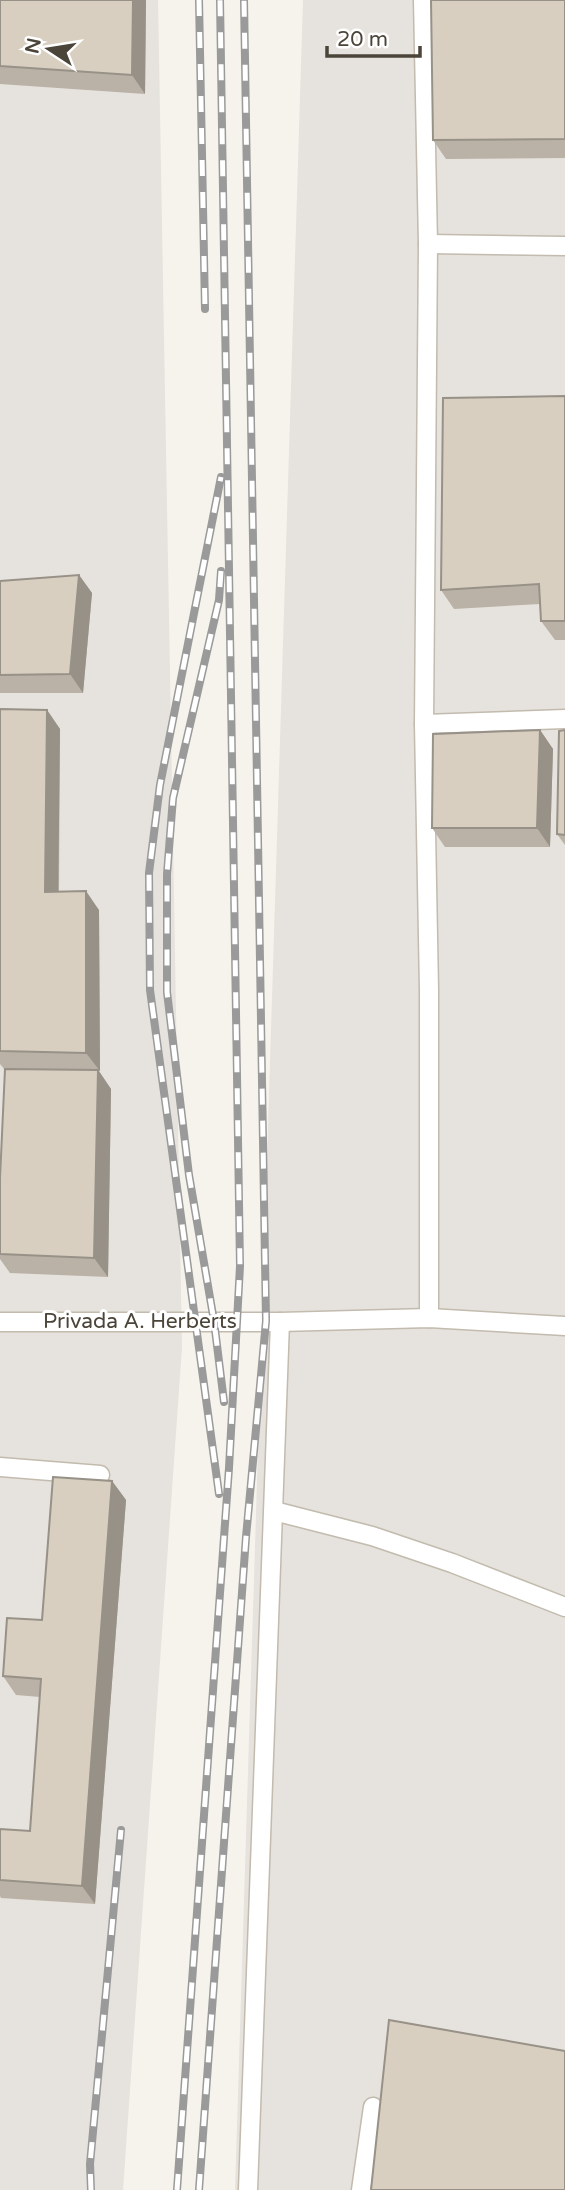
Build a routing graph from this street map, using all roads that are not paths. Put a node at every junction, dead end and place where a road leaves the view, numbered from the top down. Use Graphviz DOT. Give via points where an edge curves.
graph roads {
  1 [pos="423,0"];
  2 [pos="428,244"];
  3 [pos="565,246"];
  4 [pos="565,719"];
  5 [pos="424,724"];
  6 [pos="429,1318"];
  7 [pos="0,1322"];
  8 [pos="280,1322"];
  9 [pos="565,1326"];
  10 [pos="0,1466"];
  11 [pos="100,1475"];
  12 [pos="274,1511"];
  13 [pos="565,1607"];
  14 [pos="373,2108"];
  15 [pos="248,2190"];
  16 [pos="361,2190"];
  1 -- 2 [label="lane"];
  2 -- 3 [label="lane"];
  2 -- 5 [label="lane"];
  4 -- 5 [label="lane"];
  5 -- 6 [label="lane"];
  6 -- 8 [label="lane, Privada A. Herberts"];
  6 -- 9 [label="lane, Privada A. Herberts"];
  7 -- 8 [label="lane, Privada A. Herberts"];
  8 -- 12 [label="lane"];
  10 -- 11 [label="lane"];
  12 -- 13 [label="lane" via="372,1536"];
  12 -- 15 [label="lane"];
  14 -- 16 [label="lane"];
}
